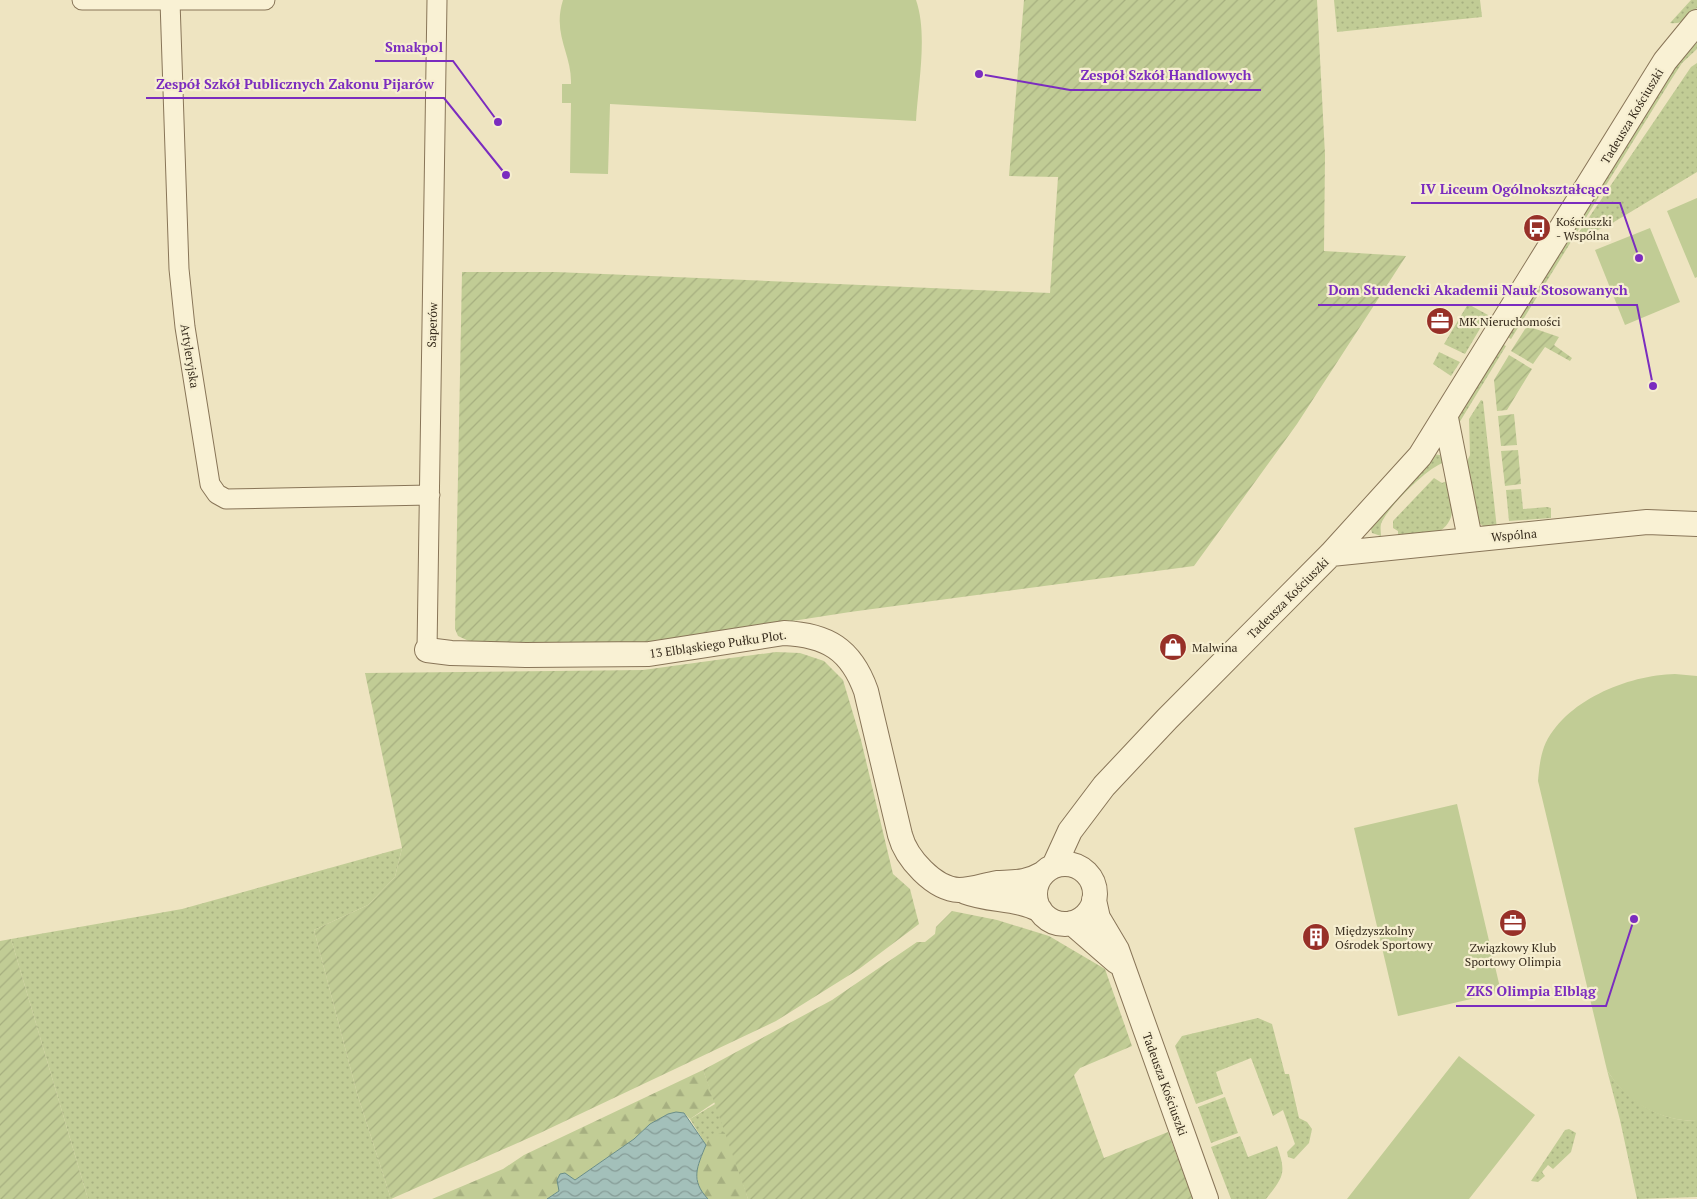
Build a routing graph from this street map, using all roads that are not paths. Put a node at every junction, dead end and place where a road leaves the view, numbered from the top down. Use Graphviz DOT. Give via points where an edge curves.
graph roads {
  1 [pos="82,0"];
  2 [pos="266,0"];
  3 [pos="437,0"];
  4 [pos="170,2"];
  5 [pos="1697,22"];
  6 [pos="1446,418"];
  7 [pos="430,496"];
  8 [pos="1697,524"];
  9 [pos="1470,539"];
  10 [pos="1331,554"];
  11 [pos="427,650"];
  12 [pos="1083,815"];
  13 [pos="1048,870"];
  14 [pos="1084,872"];
  15 [pos="962,890"];
  16 [pos="1094,900"];
  17 [pos="1040,910"];
  18 [pos="1072,923"];
  19 [pos="1123,968"];
  20 [pos="1206,1199"];
  1 -- 4 [label="street"];
  2 -- 4 [label="street"];
  3 -- 7 [label="street, Saperów"];
  4 -- 7 [label="street, Artyleryjska" via="179,269 210,484 217,494 226,499"];
  5 -- 6 [label="street, Tadeusza Kościuszki" via="1665,61"];
  6 -- 9 [label="street"];
  6 -- 10 [label="street, Tadeusza Kościuszki" via="1420,456"];
  7 -- 11 [label="street, Saperów"];
  8 -- 9 [label="street, Wspólna" via="1647,522"];
  9 -- 10 [label="street, Wspólna"];
  10 -- 12 [label="street, Tadeusza Kościuszki" via="1167,719 1099,792"];
  11 -- 15 [label="street, 13 Elbląskiego Pułku Plot." via="544,656 649,654 784,633 820,638 844,653 866,691 906,853 947,888"];
  12 -- 13 [label="street, Tadeusza Kościuszki"];
  12 -- 14 [label="street" via="1081,855"];
  13 -- 14 [label="street" via="1070,865"];
  13 -- 15 [label="street, 13 Elbląskiego Pułku Plot." via="1024,882"];
  13 -- 17 [label="street" via="1035,888"];
  14 -- 16 [label="street" via="1093,884"];
  15 -- 17 [label="street, 13 Elbląskiego Pułku Plot."];
  16 -- 18 [label="street" via="1086,914"];
  16 -- 19 [label="street, Tadeusza Kościuszki" via="1098,918 1112,938"];
  17 -- 18 [label="street" via="1057,923"];
  18 -- 19 [label="street, Tadeusza Kościuszki"];
  19 -- 20 [label="street, Tadeusza Kościuszki"];
}
